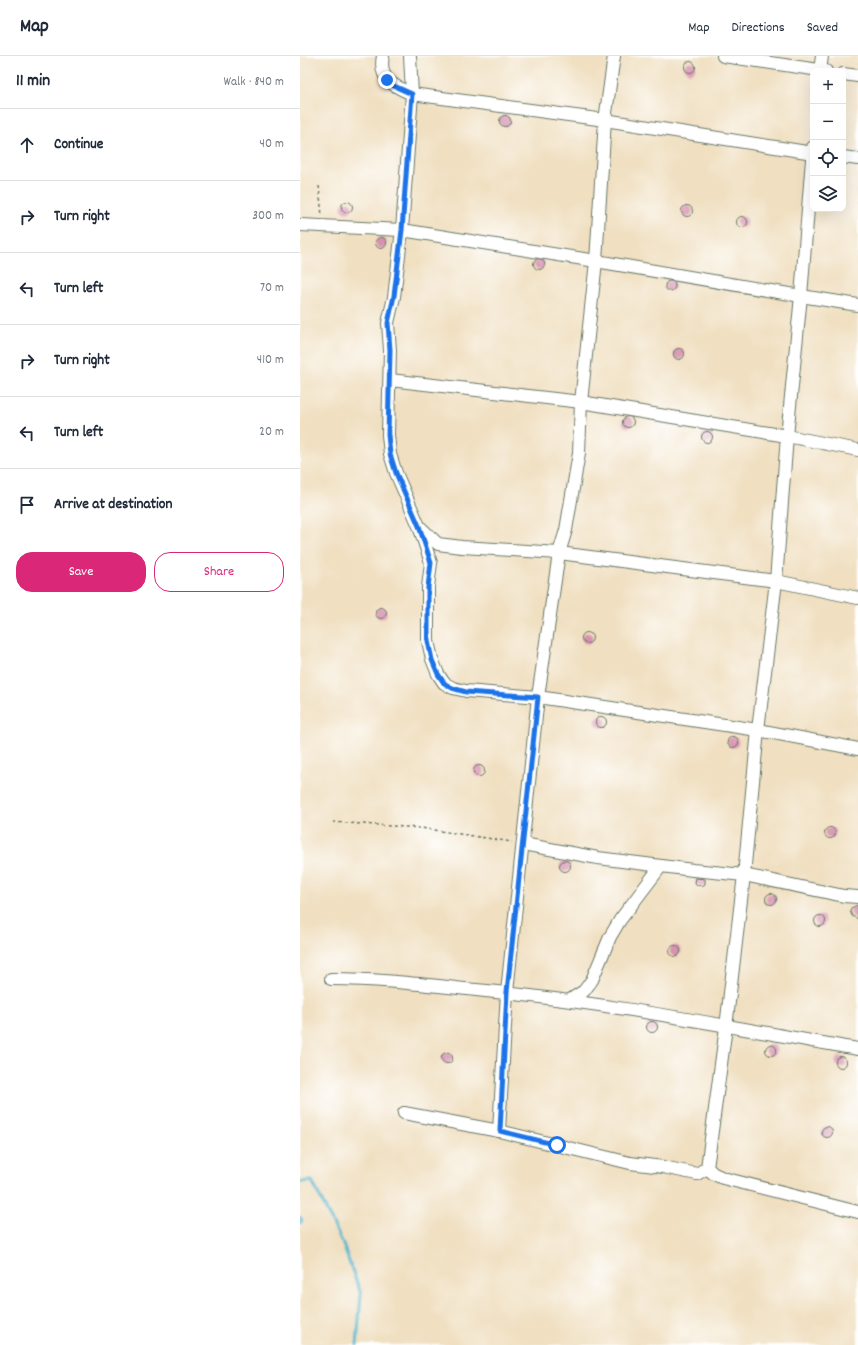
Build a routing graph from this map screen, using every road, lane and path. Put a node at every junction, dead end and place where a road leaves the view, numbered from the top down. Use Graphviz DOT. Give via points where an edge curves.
graph roads {
  1 [pos="383,56"];
  2 [pos="410,56"];
  3 [pos="614,56"];
  4 [pos="723,56"];
  5 [pos="822,56"];
  6 [pos="822,68"];
  7 [pos="810,69"];
  8 [pos="846,74"];
  9 [pos="858,76"];
  10 [pos="412,94"];
  11 [pos="605,120"];
  12 [pos="810,153"];
  13 [pos="846,157"];
  14 [pos="858,159"];
  15 [pos="811,176"];
  16 [pos="319,186"];
  17 [pos="300,225"];
  18 [pos="323,226"];
  19 [pos="402,230"];
  20 [pos="596,261"];
  21 [pos="801,296"];
  22 [pos="858,305"];
  23 [pos="390,380"];
  24 [pos="581,402"];
  25 [pos="787,436"];
  26 [pos="858,450"];
  27 [pos="419,526"];
  28 [pos="559,553"];
  29 [pos="776,581"];
  30 [pos="858,598"];
  31 [pos="538,697"];
  32 [pos="758,730"];
  33 [pos="858,748"];
  34 [pos="333,822"];
  35 [pos="524,844"];
  36 [pos="661,866"];
  37 [pos="744,875"];
  38 [pos="858,897"];
  39 [pos="331,979"];
  40 [pos="507,992"];
  41 [pos="570,1000"];
  42 [pos="726,1027"];
  43 [pos="858,1049"];
  44 [pos="404,1113"];
  45 [pos="500,1131"];
  46 [pos="707,1168"];
  47 [pos="858,1212"];
  1 -- 10 [label="street" via="382,65 387,80"];
  2 -- 10 [label="street"];
  3 -- 11 [label="street"];
  4 -- 7 [label="street"];
  5 -- 6 [label="street"];
  8 -- 9 [label="street"];
  10 -- 11 [label="street"];
  10 -- 19 [label="street"];
  11 -- 12 [label="street"];
  11 -- 20 [label="street"];
  13 -- 14 [label="street"];
  15 -- 21 [label="street"];
  16 -- 18 [label="path"];
  17 -- 18 [label="street"];
  18 -- 19 [label="street"];
  19 -- 20 [label="street"];
  19 -- 23 [label="street" via="388,323"];
  20 -- 21 [label="street"];
  20 -- 24 [label="street"];
  21 -- 22 [label="street"];
  21 -- 25 [label="street"];
  23 -- 24 [label="street"];
  23 -- 27 [label="street" via="390,454"];
  24 -- 25 [label="street"];
  24 -- 28 [label="street" via="579,453 566,530"];
  25 -- 26 [label="street"];
  25 -- 29 [label="street"];
  27 -- 28 [label="street" via="438,544 462,548"];
  27 -- 31 [label="street" via="431,563 428,587 428,641 432,660 444,683 466,692"];
  28 -- 29 [label="street"];
  28 -- 31 [label="street"];
  29 -- 30 [label="street"];
  29 -- 32 [label="street"];
  31 -- 32 [label="street"];
  31 -- 35 [label="street"];
  32 -- 33 [label="street"];
  32 -- 37 [label="street"];
  34 -- 35 [label="path" via="421,828"];
  35 -- 36 [label="street" via="598,858"];
  35 -- 40 [label="street"];
  36 -- 37 [label="street"];
  36 -- 41 [label="street" via="620,920 592,980 584,991"];
  37 -- 38 [label="street"];
  37 -- 42 [label="street"];
  39 -- 40 [label="street" via="409,982"];
  40 -- 41 [label="street"];
  40 -- 45 [label="street"];
  41 -- 42 [label="street"];
  42 -- 43 [label="street"];
  42 -- 46 [label="street"];
  44 -- 45 [label="street"];
  45 -- 46 [label="street" via="630,1163 697,1174"];
  46 -- 47 [label="street" via="723,1178"];
}
